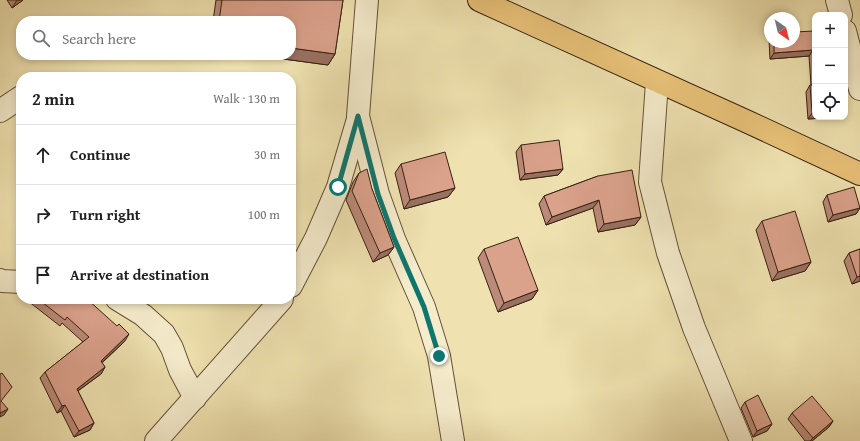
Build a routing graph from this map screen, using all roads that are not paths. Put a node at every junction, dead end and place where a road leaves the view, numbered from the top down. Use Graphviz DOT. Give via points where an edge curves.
graph roads {
  1 [pos="367,0"];
  2 [pos="837,0"];
  3 [pos="491,2"];
  4 [pos="840,12"];
  5 [pos="848,43"];
  6 [pos="657,82"];
  7 [pos="860,89"];
  8 [pos="16,101"];
  9 [pos="0,111"];
  10 [pos="358,116"];
  11 [pos="860,174"];
  12 [pos="296,276"];
  13 [pos="0,280"];
  14 [pos="16,282"];
  15 [pos="125,304"];
  16 [pos="278,304"];
  17 [pos="195,398"];
  18 [pos="156,441"];
  19 [pos="453,441"];
  20 [pos="741,441"];
  1 -- 10 [label="street"];
  2 -- 4 [label="street"];
  3 -- 6 [label="main road"];
  5 -- 7 [label="street"];
  6 -- 11 [label="main road"];
  6 -- 20 [label="street" via="650,182 668,253 694,328"];
  8 -- 9 [label="street"];
  10 -- 12 [label="street" via="338,187"];
  10 -- 19 [label="street" via="378,194 424,307 439,356"];
  13 -- 14 [label="street"];
  15 -- 17 [label="street" via="143,315 164,334"];
  16 -- 17 [label="street"];
  17 -- 18 [label="street"];
}
